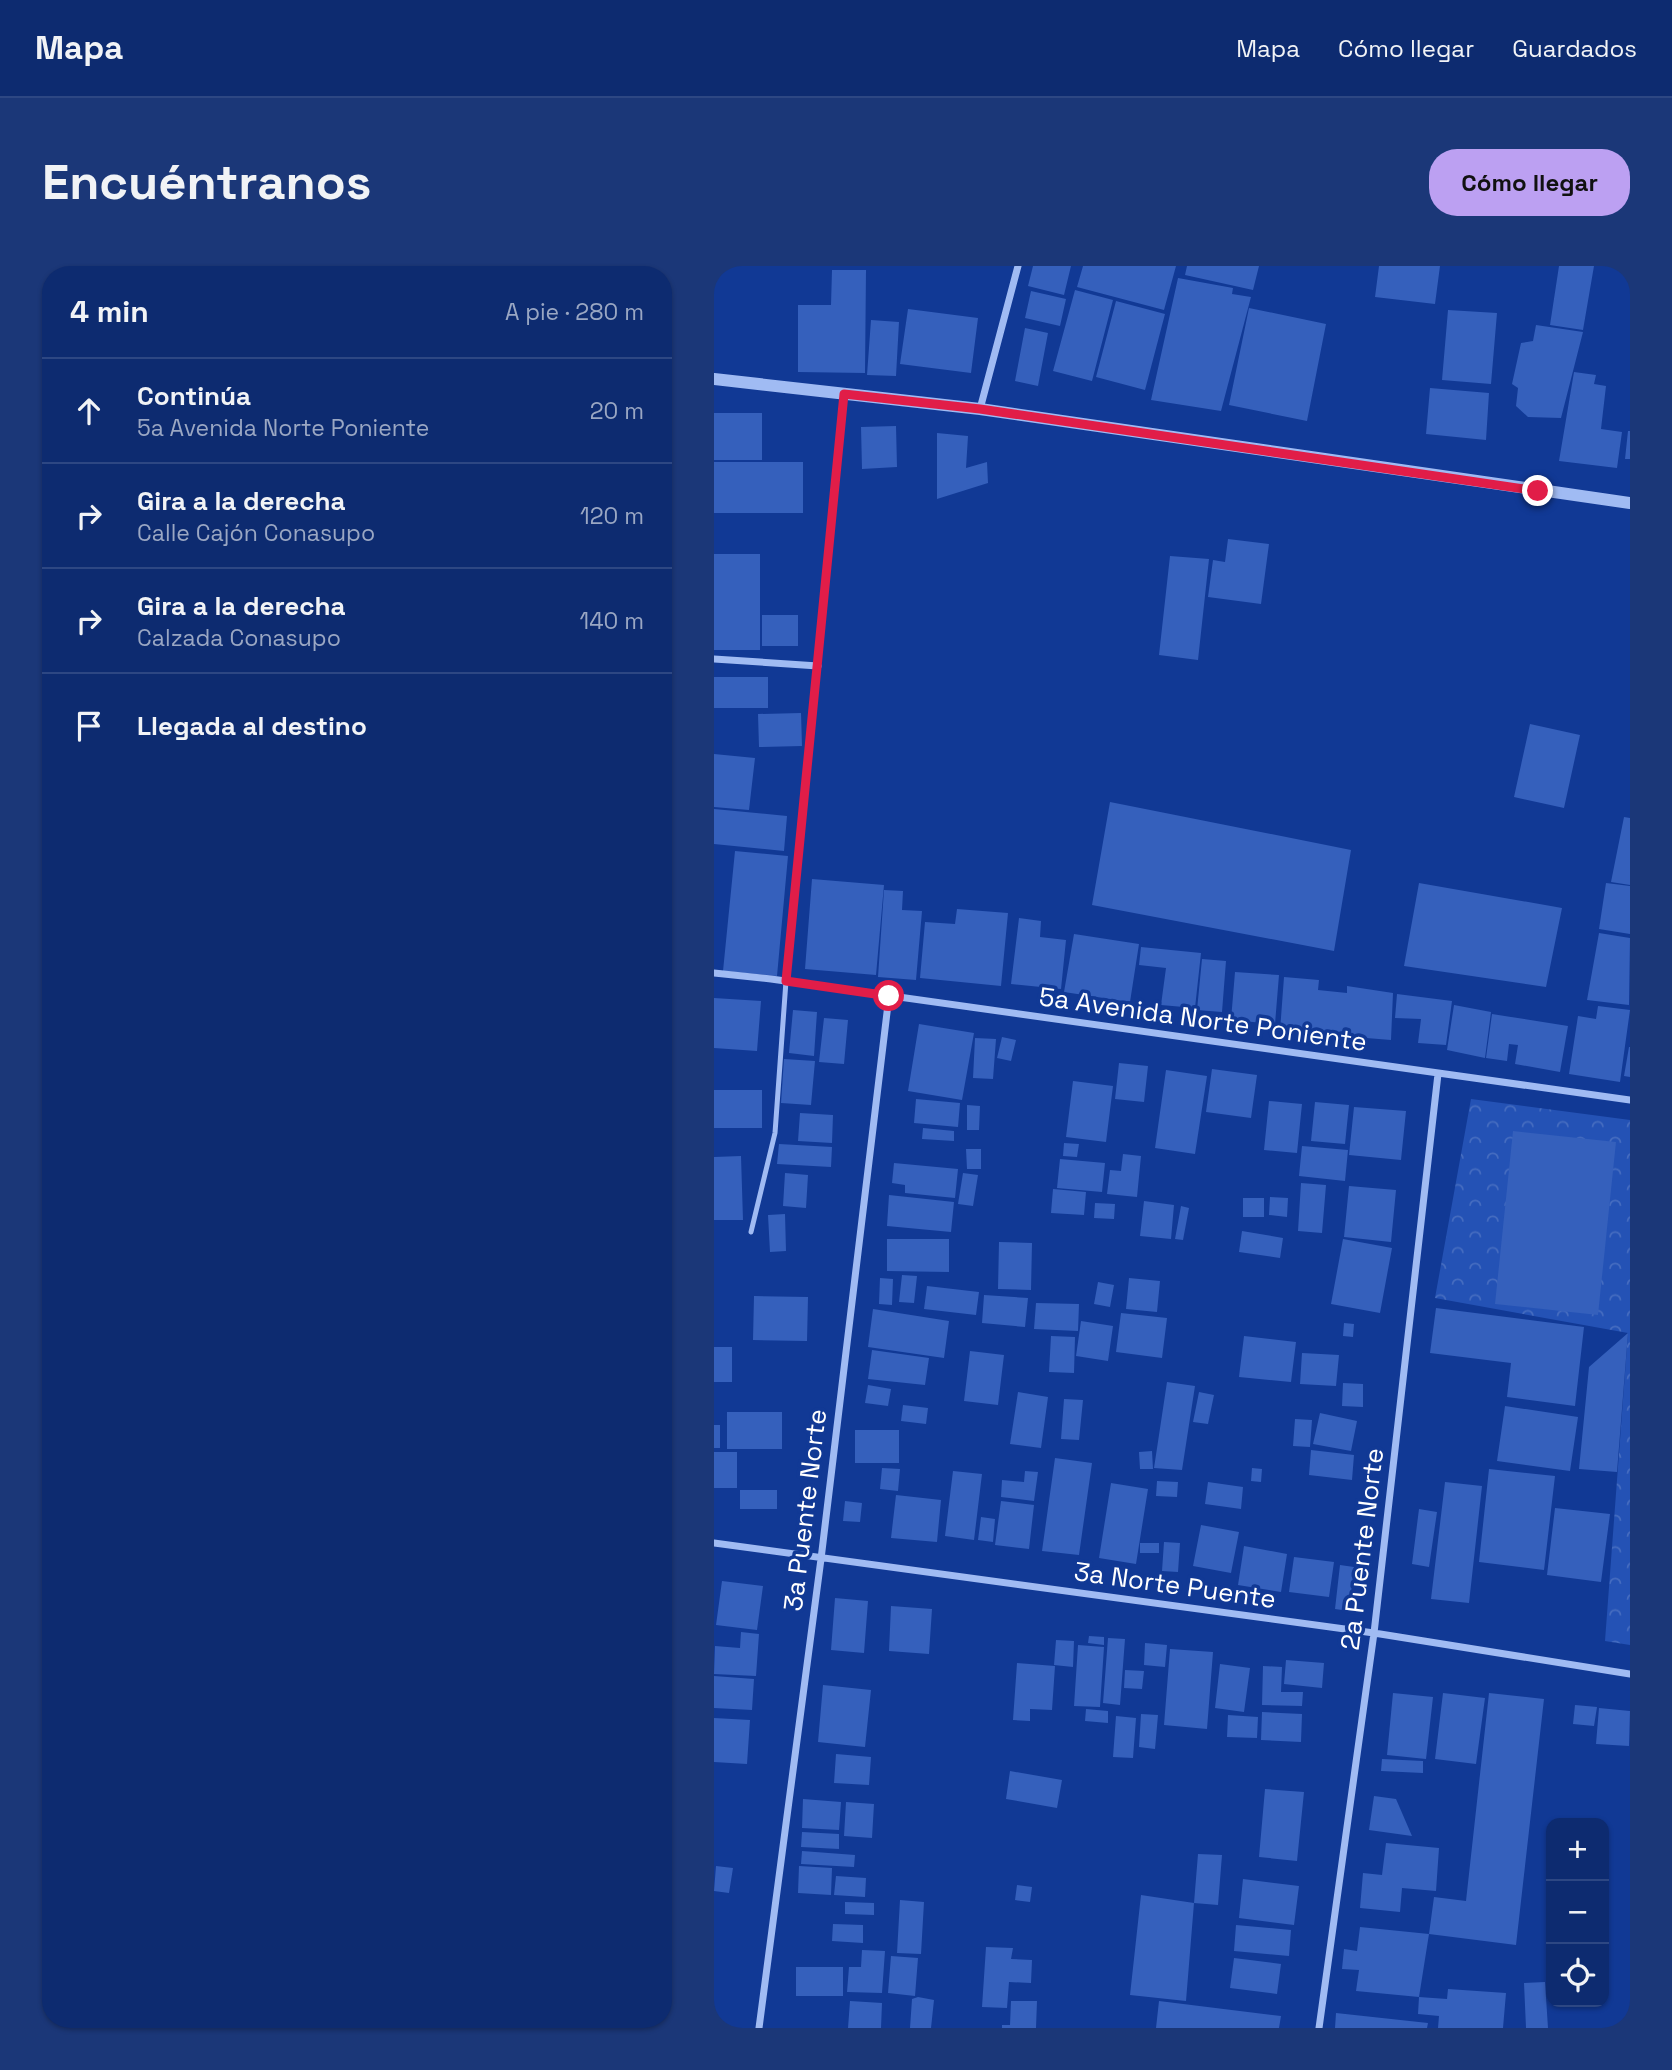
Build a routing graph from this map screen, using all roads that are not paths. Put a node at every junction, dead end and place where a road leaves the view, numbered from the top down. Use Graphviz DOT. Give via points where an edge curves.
graph roads {
  1 [pos="1018,266"];
  2 [pos="714,379"];
  3 [pos="844,394"];
  4 [pos="980,409"];
  5 [pos="1630,503"];
  6 [pos="714,659"];
  7 [pos="818,666"];
  8 [pos="714,973"];
  9 [pos="786,981"];
  10 [pos="889,996"];
  11 [pos="1438,1074"];
  12 [pos="1630,1100"];
  13 [pos="751,1232"];
  14 [pos="714,1543"];
  15 [pos="821,1559"];
  16 [pos="1374,1633"];
  17 [pos="1630,1674"];
  18 [pos="759,2028"];
  19 [pos="1319,2028"];
  1 -- 4 [label="street"];
  2 -- 3 [label="street"];
  3 -- 4 [label="street"];
  3 -- 7 [label="street"];
  4 -- 5 [label="street"];
  6 -- 7 [label="street"];
  7 -- 9 [label="street"];
  8 -- 9 [label="street, 5a Avenida Norte Poniente"];
  9 -- 10 [label="street, 5a Avenida Norte Poniente"];
  9 -- 13 [label="lane" via="775,1133"];
  10 -- 11 [label="street, 5a Avenida Norte Poniente"];
  10 -- 15 [label="street, 3a Puente Norte"];
  11 -- 12 [label="street, 5a Avenida Norte Poniente"];
  11 -- 16 [label="street, 2a Puente Norte"];
  14 -- 15 [label="street, 3a Norte Puente"];
  15 -- 16 [label="street, 3a Norte Puente"];
  15 -- 18 [label="street, 3a Puente Norte"];
  16 -- 17 [label="street, 3a Norte Puente"];
  16 -- 19 [label="street, 2a Puente Norte"];
}
